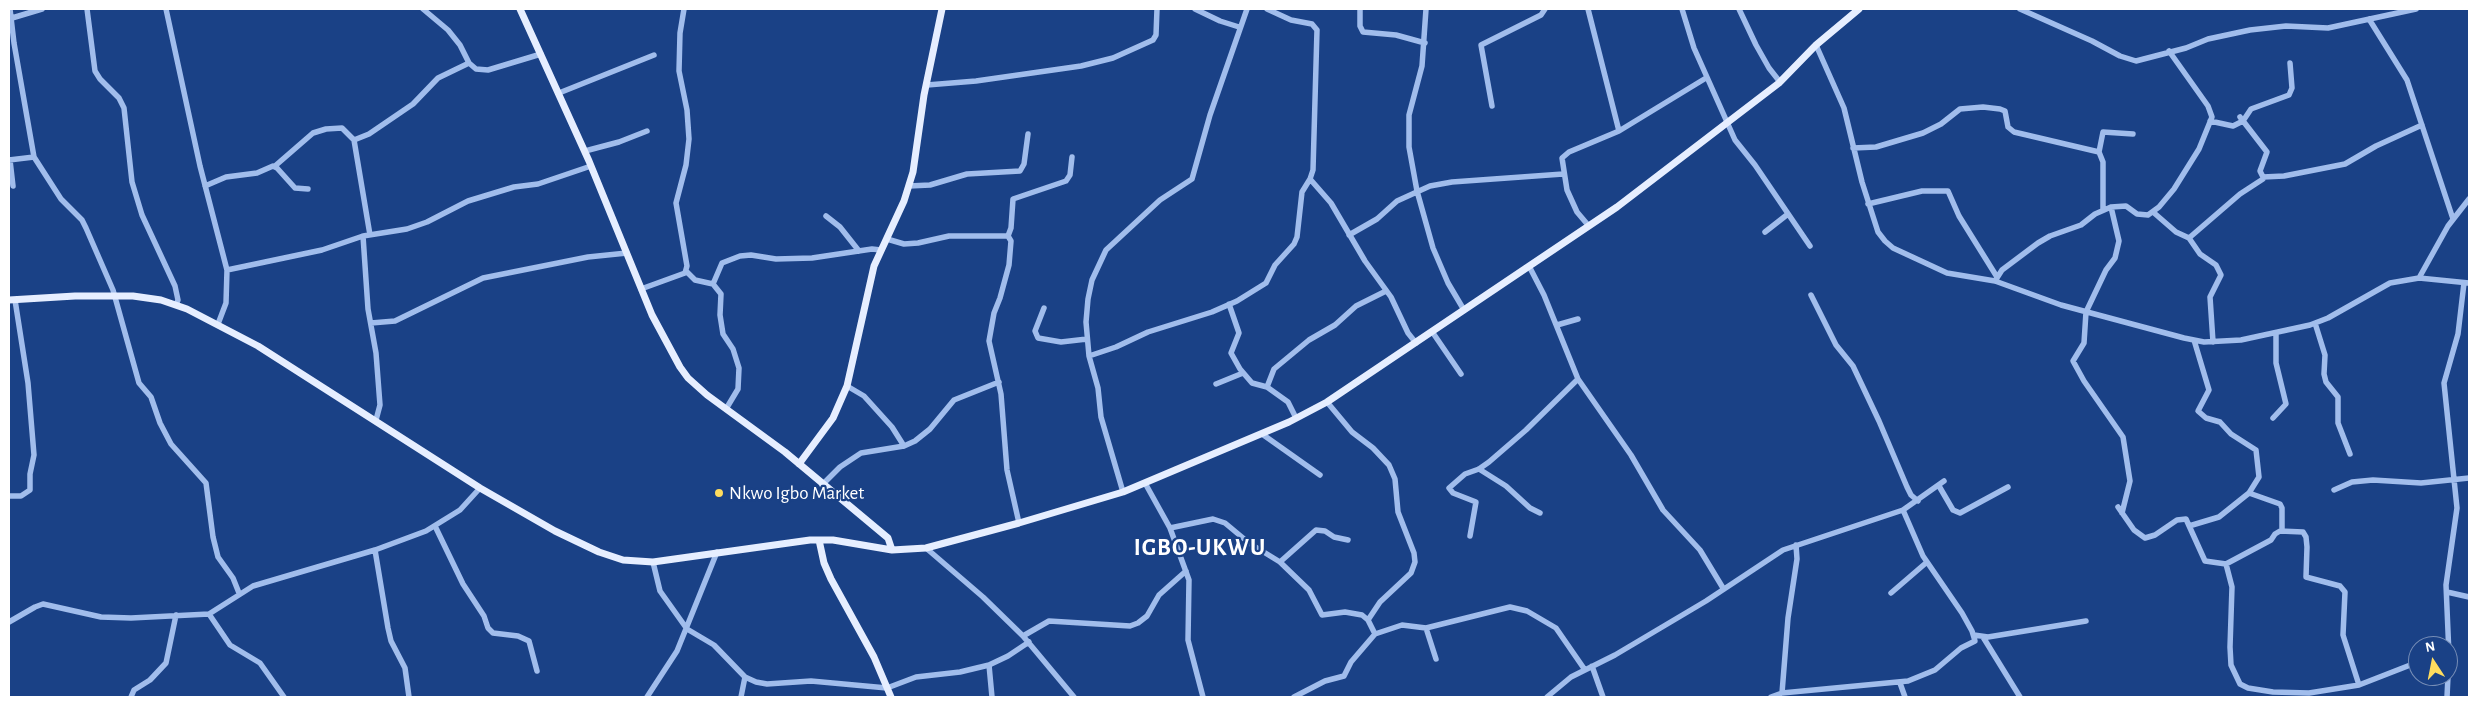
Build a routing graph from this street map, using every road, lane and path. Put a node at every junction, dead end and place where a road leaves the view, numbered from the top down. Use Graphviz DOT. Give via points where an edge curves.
graph roads {
  1 [pos="10,9"];
  2 [pos="42,9"];
  3 [pos="87,9"];
  4 [pos="166,9"];
  5 [pos="423,9"];
  6 [pos="520,9"];
  7 [pos="684,9"];
  8 [pos="942,9"];
  9 [pos="1157,9"];
  10 [pos="1195,9"];
  11 [pos="1247,9"];
  12 [pos="1267,9"];
  13 [pos="1360,9"];
  14 [pos="1426,9"];
  15 [pos="1545,9"];
  16 [pos="1588,9"];
  17 [pos="1682,9"];
  18 [pos="1740,9"];
  19 [pos="1859,9"];
  20 [pos="2020,9"];
  21 [pos="2416,9"];
  22 [pos="12,18"];
  23 [pos="2369,19"];
  24 [pos="1240,27"];
  25 [pos="1425,43"];
  26 [pos="1816,45"];
  27 [pos="2168,51"];
  28 [pos="541,54"];
  29 [pos="654,55"];
  30 [pos="469,63"];
  31 [pos="2290,63"];
  32 [pos="1706,78"];
  33 [pos="1780,82"];
  34 [pos="926,85"];
  35 [pos="559,93"];
  36 [pos="1492,106"];
  37 [pos="2241,119"];
  38 [pos="2210,120"];
  39 [pos="1728,124"];
  40 [pos="2422,125"];
  41 [pos="647,131"];
  42 [pos="1619,131"];
  43 [pos="1028,134"];
  44 [pos="2133,134"];
  45 [pos="354,140"];
  46 [pos="1854,148"];
  47 [pos="585,151"];
  48 [pos="2099,152"];
  49 [pos="34,157"];
  50 [pos="1072,157"];
  51 [pos="9,160"];
  52 [pos="275,166"];
  53 [pos="591,166"];
  54 [pos="1563,174"];
  55 [pos="2263,177"];
  56 [pos="1310,180"];
  57 [pos="14,186"];
  58 [pos="205,186"];
  59 [pos="909,186"];
  60 [pos="308,188"];
  61 [pos="1417,191"];
  62 [pos="2469,199"];
  63 [pos="1868,204"];
  64 [pos="2112,207"];
  65 [pos="2103,210"];
  66 [pos="2153,212"];
  67 [pos="1788,214"];
  68 [pos="826,216"];
  69 [pos="2453,219"];
  70 [pos="1588,225"];
  71 [pos="1764,232"];
  72 [pos="366,235"];
  73 [pos="1349,235"];
  74 [pos="1008,236"];
  75 [pos="2189,238"];
  76 [pos="887,239"];
  77 [pos="1810,246"];
  78 [pos="882,250"];
  79 [pos="858,251"];
  80 [pos="627,253"];
  81 [pos="1529,266"];
  82 [pos="227,270"];
  83 [pos="686,271"];
  84 [pos="2419,278"];
  85 [pos="1996,279"];
  86 [pos="2467,283"];
  87 [pos="713,284"];
  88 [pos="641,289"];
  89 [pos="1386,291"];
  90 [pos="114,295"];
  91 [pos="1811,295"];
  92 [pos="12,300"];
  93 [pos="1229,304"];
  94 [pos="176,305"];
  95 [pos="1044,308"];
  96 [pos="1464,310"];
  97 [pos="2086,312"];
  98 [pos="1578,320"];
  99 [pos="371,323"];
  100 [pos="2315,323"];
  101 [pos="218,324"];
  102 [pos="1557,325"];
  103 [pos="1433,333"];
  104 [pos="2276,333"];
  105 [pos="1087,339"];
  106 [pos="2194,340"];
  107 [pos="2213,342"];
  108 [pos="1416,343"];
  109 [pos="1089,356"];
  110 [pos="1243,373"];
  111 [pos="1461,374"];
  112 [pos="1578,379"];
  113 [pos="999,382"];
  114 [pos="1216,384"];
  115 [pos="847,386"];
  116 [pos="1267,387"];
  117 [pos="1327,402"];
  118 [pos="726,409"];
  119 [pos="1296,418"];
  120 [pos="2273,418"];
  121 [pos="376,420"];
  122 [pos="1262,434"];
  123 [pos="904,446"];
  124 [pos="2350,454"];
  125 [pos="799,464"];
  126 [pos="1479,469"];
  127 [pos="1320,475"];
  128 [pos="2456,478"];
  129 [pos="2469,478"];
  130 [pos="1944,481"];
  131 [pos="1145,483"];
  132 [pos="822,485"];
  133 [pos="1939,486"];
  134 [pos="2008,486"];
  135 [pos="480,488"];
  136 [pos="2334,490"];
  137 [pos="1123,492"];
  138 [pos="2249,493"];
  139 [pos="9,496"];
  140 [pos="1918,501"];
  141 [pos="2118,506"];
  142 [pos="1903,510"];
  143 [pos="2122,513"];
  144 [pos="1540,514"];
  145 [pos="1019,523"];
  146 [pos="435,526"];
  147 [pos="2189,526"];
  148 [pos="1170,528"];
  149 [pos="2282,530"];
  150 [pos="884,535"];
  151 [pos="1470,536"];
  152 [pos="819,540"];
  153 [pos="1348,540"];
  154 [pos="1796,545"];
  155 [pos="926,548"];
  156 [pos="375,550"];
  157 [pos="883,550"];
  158 [pos="892,550"];
  159 [pos="717,552"];
  160 [pos="653,562"];
  161 [pos="1280,562"];
  162 [pos="1927,562"];
  163 [pos="2226,564"];
  164 [pos="1186,570"];
  165 [pos="1723,588"];
  166 [pos="2447,592"];
  167 [pos="239,593"];
  168 [pos="1891,593"];
  169 [pos="2469,597"];
  170 [pos="209,614"];
  171 [pos="176,615"];
  172 [pos="1368,620"];
  173 [pos="9,622"];
  174 [pos="2086,622"];
  175 [pos="1426,628"];
  176 [pos="687,629"];
  177 [pos="1375,634"];
  178 [pos="1974,635"];
  179 [pos="1023,636"];
  180 [pos="2448,636"];
  181 [pos="1983,637"];
  182 [pos="1029,642"];
  183 [pos="1436,659"];
  184 [pos="988,665"];
  185 [pos="1592,666"];
  186 [pos="2408,666"];
  187 [pos="1585,670"];
  188 [pos="537,671"];
  189 [pos="745,677"];
  190 [pos="1900,683"];
  191 [pos="2359,685"];
  192 [pos="887,688"];
  193 [pos="1782,693"];
  194 [pos="1799,695"];
  195 [pos="131,697"];
  196 [pos="284,697"];
  197 [pos="409,697"];
  198 [pos="647,697"];
  199 [pos="741,697"];
  200 [pos="891,697"];
  201 [pos="992,697"];
  202 [pos="1074,697"];
  203 [pos="1203,697"];
  204 [pos="1294,697"];
  205 [pos="1547,697"];
  206 [pos="1603,697"];
  207 [pos="1771,697"];
  208 [pos="1905,697"];
  209 [pos="2020,697"];
  1 -- 22 [label="street"];
  2 -- 22 [label="street"];
  3 -- 94 [label="street" via="95,71 124,108 132,182 142,215 175,286"];
  4 -- 58 [label="street"];
  5 -- 30 [label="street" via="460,45"];
  6 -- 28 [label="main road"];
  7 -- 83 [label="street" via="679,71 689,138 676,203"];
  8 -- 34 [label="main road"];
  9 -- 34 [label="street" via="1153,40 1113,58 1081,66"];
  10 -- 24 [label="street" via="1220,22"];
  11 -- 24 [label="street"];
  12 -- 56 [label="street" via="1291,20 1312,24 1317,30 1313,170"];
  13 -- 25 [label="street" via="1363,32 1396,35"];
  14 -- 25 [label="street"];
  15 -- 36 [label="street" via="1541,15 1481,45"];
  16 -- 42 [label="street"];
  17 -- 32 [label="street"];
  18 -- 33 [label="street" via="1756,46"];
  19 -- 26 [label="main road"];
  20 -- 27 [label="street" via="2130,60 2142,61"];
  21 -- 23 [label="street"];
  22 -- 49 [label="street"];
  23 -- 27 [label="street" via="2328,28 2264,27"];
  23 -- 40 [label="street" via="2407,80"];
  24 -- 105 [label="street" via="1192,179 1160,200 1106,250 1092,280"];
  25 -- 61 [label="street" via="1408,127"];
  26 -- 33 [label="main road"];
  26 -- 46 [label="street" via="1844,108"];
  27 -- 38 [label="street" via="2208,106"];
  28 -- 30 [label="street" via="488,70 476,69"];
  28 -- 35 [label="main road"];
  29 -- 35 [label="street"];
  30 -- 45 [label="street" via="438,78 413,104 369,134"];
  31 -- 37 [label="street" via="2292,88 2289,95 2251,109"];
  32 -- 39 [label="street"];
  32 -- 42 [label="street"];
  33 -- 39 [label="main road"];
  34 -- 59 [label="main road"];
  35 -- 47 [label="main road"];
  37 -- 38 [label="street" via="2233,126"];
  37 -- 55 [label="street" via="2267,152 2260,172"];
  38 -- 66 [label="street" via="2185,173"];
  39 -- 67 [label="street" via="1735,140"];
  39 -- 70 [label="main road" via="1617,208"];
  40 -- 55 [label="street" via="2345,164"];
  40 -- 69 [label="street"];
  41 -- 47 [label="street"];
  42 -- 54 [label="street" via="1565,154 1562,158"];
  43 -- 59 [label="street" via="1020,171 967,174 930,185"];
  44 -- 48 [label="street" via="2103,132"];
  45 -- 52 [label="street" via="342,128 326,128 303,140"];
  45 -- 72 [label="street"];
  46 -- 48 [label="street" via="1876,147 1923,133 1956,111 1983,106 2005,111 2008,127 2014,132"];
  46 -- 63 [label="street"];
  47 -- 53 [label="main road"];
  48 -- 65 [label="street" via="2104,162"];
  49 -- 51 [label="street"];
  49 -- 90 [label="street" via="61,199 82,220"];
  50 -- 74 [label="street" via="1066,181 1014,199 1012,228"];
  51 -- 57 [label="street"];
  52 -- 58 [label="street" via="257,173 226,176"];
  52 -- 60 [label="street" via="295,188"];
  53 -- 72 [label="street" via="538,184 514,187 468,201 407,229"];
  53 -- 80 [label="main road"];
  54 -- 61 [label="street" via="1452,182"];
  54 -- 70 [label="street" via="1571,201"];
  55 -- 75 [label="street"];
  56 -- 73 [label="street" via="1331,203"];
  56 -- 93 [label="street" via="1302,192 1294,244 1280,256 1266,283"];
  58 -- 82 [label="street"];
  59 -- 76 [label="main road"];
  61 -- 73 [label="street"];
  61 -- 96 [label="street" via="1436,256"];
  62 -- 69 [label="street"];
  63 -- 85 [label="street" via="1878,232 1893,248 1947,273"];
  63 -- 85 [label="street" via="1922,191 1948,191"];
  64 -- 65 [label="street"];
  64 -- 66 [label="street" via="2126,206 2143,215"];
  64 -- 97 [label="street" via="2119,241 2115,258"];
  65 -- 85 [label="street" via="2080,225 2038,243 2002,270"];
  66 -- 75 [label="street" via="2176,232"];
  67 -- 71 [label="street"];
  67 -- 77 [label="street"];
  68 -- 79 [label="street" via="840,227"];
  69 -- 84 [label="street"];
  70 -- 81 [label="main road"];
  72 -- 82 [label="street" via="322,250"];
  72 -- 99 [label="street"];
  73 -- 89 [label="street"];
  74 -- 76 [label="street" via="949,236 918,244"];
  74 -- 113 [label="street" via="1011,241 1009,265 989,341"];
  75 -- 107 [label="street" via="2200,254 2216,265 2221,275 2210,297"];
  76 -- 78 [label="main road"];
  78 -- 79 [label="street"];
  78 -- 115 [label="main road" via="868,285"];
  79 -- 87 [label="street" via="812,258 740,256 722,263"];
  80 -- 88 [label="main road"];
  80 -- 99 [label="street" via="588,256 483,278 395,321"];
  81 -- 96 [label="main road"];
  81 -- 102 [label="street"];
  82 -- 101 [label="street" via="226,303"];
  83 -- 87 [label="street" via="695,280"];
  83 -- 88 [label="street"];
  84 -- 86 [label="street"];
  84 -- 100 [label="street" via="2382,286"];
  85 -- 97 [label="street"];
  86 -- 128 [label="street" via="2458,334 2444,383"];
  87 -- 118 [label="street" via="721,294 723,334 739,368 738,389"];
  88 -- 118 [label="main road" via="680,367 688,378"];
  89 -- 108 [label="street"];
  89 -- 116 [label="street" via="1356,306 1335,325 1309,340 1274,369"];
  90 -- 92 [label="main road"];
  90 -- 94 [label="main road" via="145,297"];
  90 -- 167 [label="street" via="139,383 151,397 170,444 206,483 218,556"];
  91 -- 140 [label="street" via="1836,345 1857,375 1907,487"];
  92 -- 139 [label="street" via="28,383 34,455 30,490 20,496"];
  93 -- 109 [label="street"];
  93 -- 110 [label="street" via="1239,333 1231,353"];
  94 -- 101 [label="main road"];
  95 -- 105 [label="street" via="1035,332 1038,338 1061,342"];
  96 -- 103 [label="main road"];
  97 -- 106 [label="street"];
  97 -- 143 [label="street" via="2084,342 2073,361 2123,436 2130,481"];
  98 -- 102 [label="street"];
  99 -- 121 [label="street" via="380,405"];
  100 -- 104 [label="street"];
  100 -- 124 [label="street" via="2325,355 2326,382 2338,397 2338,423"];
  101 -- 121 [label="main road"];
  102 -- 112 [label="street"];
  103 -- 108 [label="main road"];
  103 -- 111 [label="street"];
  104 -- 107 [label="street"];
  104 -- 120 [label="street" via="2276,363 2286,404"];
  105 -- 109 [label="street"];
  106 -- 107 [label="street"];
  106 -- 138 [label="street" via="2208,390 2198,411 2206,418 2220,422 2256,450 2259,477"];
  108 -- 117 [label="main road"];
  109 -- 137 [label="street" via="1098,388 1101,417"];
  110 -- 114 [label="street"];
  110 -- 116 [label="street" via="1252,383"];
  112 -- 126 [label="street" via="1526,430"];
  112 -- 165 [label="street" via="1631,455 1663,510 1700,550"];
  113 -- 123 [label="street" via="954,400 930,429"];
  113 -- 145 [label="street" via="1008,470"];
  115 -- 123 [label="street" via="864,396"];
  115 -- 125 [label="main road" via="833,418"];
  116 -- 119 [label="street" via="1288,402"];
  117 -- 119 [label="main road"];
  117 -- 172 [label="street" via="1352,432 1389,465 1398,512 1414,553 1411,573 1380,602"];
  118 -- 125 [label="main road"];
  119 -- 122 [label="main road"];
  121 -- 135 [label="main road"];
  122 -- 127 [label="street"];
  122 -- 131 [label="main road"];
  123 -- 132 [label="street" via="861,453"];
  125 -- 132 [label="main road"];
  126 -- 144 [label="street"];
  126 -- 151 [label="street" via="1465,474 1449,488 1453,493 1476,502"];
  128 -- 129 [label="street"];
  128 -- 136 [label="street" via="2421,483 2352,482"];
  128 -- 166 [label="street" via="2457,508 2447,570"];
  130 -- 133 [label="street"];
  131 -- 137 [label="main road"];
  131 -- 148 [label="street"];
  132 -- 150 [label="main road"];
  133 -- 134 [label="street" via="1953,510 1960,512"];
  133 -- 140 [label="street"];
  135 -- 146 [label="street" via="460,510"];
  135 -- 160 [label="main road" via="599,552 623,560"];
  137 -- 145 [label="main road"];
  138 -- 147 [label="street" via="2219,517"];
  138 -- 149 [label="street" via="2280,504"];
  140 -- 142 [label="street"];
  141 -- 143 [label="street"];
  142 -- 154 [label="street"];
  142 -- 162 [label="street"];
  143 -- 147 [label="street" via="2134,530 2145,538 2177,520 2186,520"];
  145 -- 155 [label="main road"];
  146 -- 156 [label="street"];
  146 -- 188 [label="street" via="490,631 529,641"];
  147 -- 163 [label="street" via="2205,561"];
  148 -- 161 [label="street" via="1213,519 1225,523"];
  148 -- 164 [label="street"];
  149 -- 163 [label="street" via="2271,540"];
  149 -- 191 [label="street" via="2303,532 2306,537 2306,577 2340,586 2345,592 2343,635"];
  150 -- 157 [label="main road"];
  150 -- 158 [label="main road"];
  152 -- 157 [label="main road"];
  152 -- 159 [label="main road"];
  152 -- 192 [label="main road" via="828,571"];
  153 -- 161 [label="street" via="1316,530"];
  154 -- 165 [label="street"];
  154 -- 193 [label="street"];
  155 -- 158 [label="main road"];
  155 -- 179 [label="street"];
  156 -- 167 [label="street"];
  156 -- 197 [label="street" via="391,641 404,668"];
  157 -- 158 [label="main road"];
  159 -- 160 [label="main road"];
  159 -- 176 [label="street"];
  160 -- 176 [label="street" via="660,591"];
  161 -- 172 [label="street" via="1309,590 1322,615 1355,612"];
  162 -- 168 [label="street"];
  162 -- 178 [label="street"];
  163 -- 191 [label="street" via="2232,587 2232,665 2240,684 2273,692 2310,694"];
  164 -- 179 [label="street" via="1159,594 1147,616 1138,624 1049,621"];
  164 -- 203 [label="street" via="1189,580 1188,640"];
  165 -- 185 [label="street"];
  166 -- 169 [label="street"];
  166 -- 180 [label="street"];
  167 -- 170 [label="street"];
  170 -- 171 [label="street"];
  170 -- 196 [label="street" via="230,645 260,663"];
  171 -- 173 [label="street" via="101,617 43,604"];
  171 -- 195 [label="street" via="166,663 150,680 134,690"];
  172 -- 177 [label="street"];
  174 -- 181 [label="street"];
  175 -- 177 [label="street" via="1402,625"];
  175 -- 183 [label="street"];
  175 -- 187 [label="street" via="1510,607 1527,611 1556,628"];
  176 -- 189 [label="street" via="714,645"];
  176 -- 198 [label="street" via="669,665"];
  177 -- 204 [label="street" via="1351,662 1344,676 1325,681"];
  178 -- 181 [label="street"];
  178 -- 190 [label="street" via="1973,642 1935,670"];
  179 -- 182 [label="street"];
  181 -- 209 [label="street"];
  182 -- 184 [label="street"];
  182 -- 202 [label="street"];
  184 -- 192 [label="street" via="916,677"];
  184 -- 201 [label="street"];
  185 -- 187 [label="street"];
  185 -- 206 [label="street"];
  186 -- 191 [label="street"];
  187 -- 205 [label="street" via="1558,686"];
  189 -- 192 [label="street" via="767,684 811,681"];
  189 -- 199 [label="street"];
  190 -- 194 [label="street" via="1853,686"];
  190 -- 208 [label="street"];
  192 -- 200 [label="main road"];
  193 -- 194 [label="street"];
  193 -- 207 [label="street"];
}
